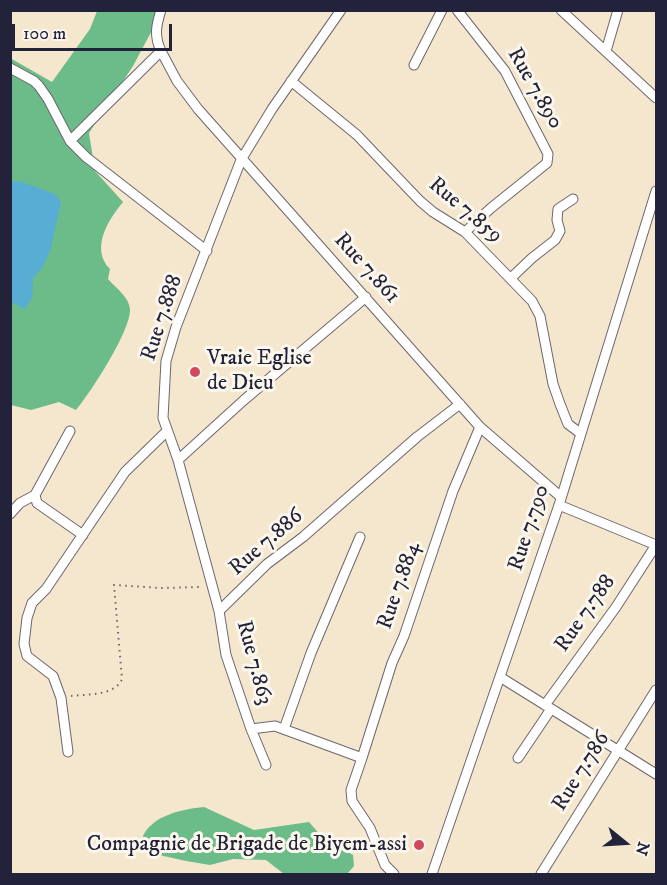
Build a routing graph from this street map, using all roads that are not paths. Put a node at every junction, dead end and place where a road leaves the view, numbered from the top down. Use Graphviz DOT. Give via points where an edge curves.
graph roads {
  1 [pos="161,10"];
  2 [pos="341,10"];
  3 [pos="442,10"];
  4 [pos="457,10"];
  5 [pos="561,10"];
  6 [pos="618,10"];
  7 [pos="161,51"];
  8 [pos="606,51"];
  9 [pos="414,65"];
  10 [pos="10,68"];
  11 [pos="291,81"];
  12 [pos="657,98"];
  13 [pos="70,141"];
  14 [pos="242,160"];
  15 [pos="657,191"];
  16 [pos="573,199"];
  17 [pos="465,232"];
  18 [pos="207,251"];
  19 [pos="511,278"];
  20 [pos="366,297"];
  21 [pos="460,404"];
  22 [pos="480,427"];
  23 [pos="70,430"];
  24 [pos="167,431"];
  25 [pos="580,433"];
  26 [pos="178,460"];
  27 [pos="35,495"];
  28 [pos="560,501"];
  29 [pos="10,514"];
  30 [pos="83,535"];
  31 [pos="360,537"];
  32 [pos="657,545"];
  33 [pos="219,611"];
  34 [pos="500,677"];
  35 [pos="657,690"];
  36 [pos="548,707"];
  37 [pos="251,729"];
  38 [pos="284,729"];
  39 [pos="619,751"];
  40 [pos="68,752"];
  41 [pos="362,758"];
  42 [pos="518,758"];
  43 [pos="266,765"];
  44 [pos="657,774"];
  45 [pos="394,874"];
  46 [pos="432,874"];
  47 [pos="541,874"];
  1 -- 7 [label="street" via="155,38"];
  2 -- 11 [label="street, Rue 7.888"];
  3 -- 9 [label="street"];
  4 -- 17 [label="street, Rue 7.890" via="505,71 548,154 547,163"];
  5 -- 8 [label="street"];
  6 -- 8 [label="street"];
  7 -- 13 [label="street"];
  7 -- 14 [label="street, Rue 7.861" via="177,81"];
  8 -- 12 [label="street"];
  10 -- 13 [label="street" via="39,86"];
  11 -- 14 [label="street, Rue 7.888"];
  11 -- 17 [label="street, Rue 7.859" via="357,135 420,201"];
  13 -- 18 [label="street"];
  14 -- 18 [label="street, Rue 7.888"];
  14 -- 20 [label="street, Rue 7.861"];
  15 -- 25 [label="street, Rue 7.790"];
  16 -- 19 [label="street" via="558,209 560,231 555,240"];
  17 -- 19 [label="street, Rue 7.859"];
  18 -- 24 [label="street, Rue 7.888" via="166,361 163,418"];
  19 -- 25 [label="street, Rue 7.859" via="540,316 553,384 568,424"];
  20 -- 21 [label="street, Rue 7.861"];
  20 -- 26 [label="street"];
  21 -- 22 [label="street, Rue 7.861"];
  21 -- 33 [label="street, Rue 7.886" via="267,564"];
  22 -- 28 [label="street, Rue 7.861"];
  22 -- 41 [label="street, Rue 7.884" via="453,491"];
  23 -- 27 [label="street"];
  24 -- 26 [label="street, Rue 7.888"];
  24 -- 30 [label="street" via="125,472"];
  25 -- 28 [label="street, Rue 7.790"];
  26 -- 33 [label="street, Rue 7.886"];
  27 -- 29 [label="street"];
  27 -- 30 [label="street" via="37,502"];
  28 -- 32 [label="street, Rue 7.861"];
  28 -- 34 [label="street, Rue 7.790"];
  30 -- 40 [label="street" via="32,603 24,644 27,656 53,676 61,698"];
  31 -- 38 [label="street" via="315,642"];
  32 -- 36 [label="street, Rue 7.788"];
  33 -- 37 [label="street, Rue 7.863" via="226,655"];
  34 -- 36 [label="street"];
  34 -- 46 [label="street, Rue 7.790"];
  35 -- 39 [label="street, Rue 7.786"];
  36 -- 39 [label="street"];
  36 -- 42 [label="street, Rue 7.788"];
  37 -- 38 [label="street, Rue 7.863"];
  37 -- 43 [label="street"];
  38 -- 41 [label="street, Rue 7.863"];
  39 -- 44 [label="street"];
  39 -- 47 [label="street, Rue 7.786"];
  41 -- 45 [label="street" via="351,790 352,801 370,828 385,865"];
}
